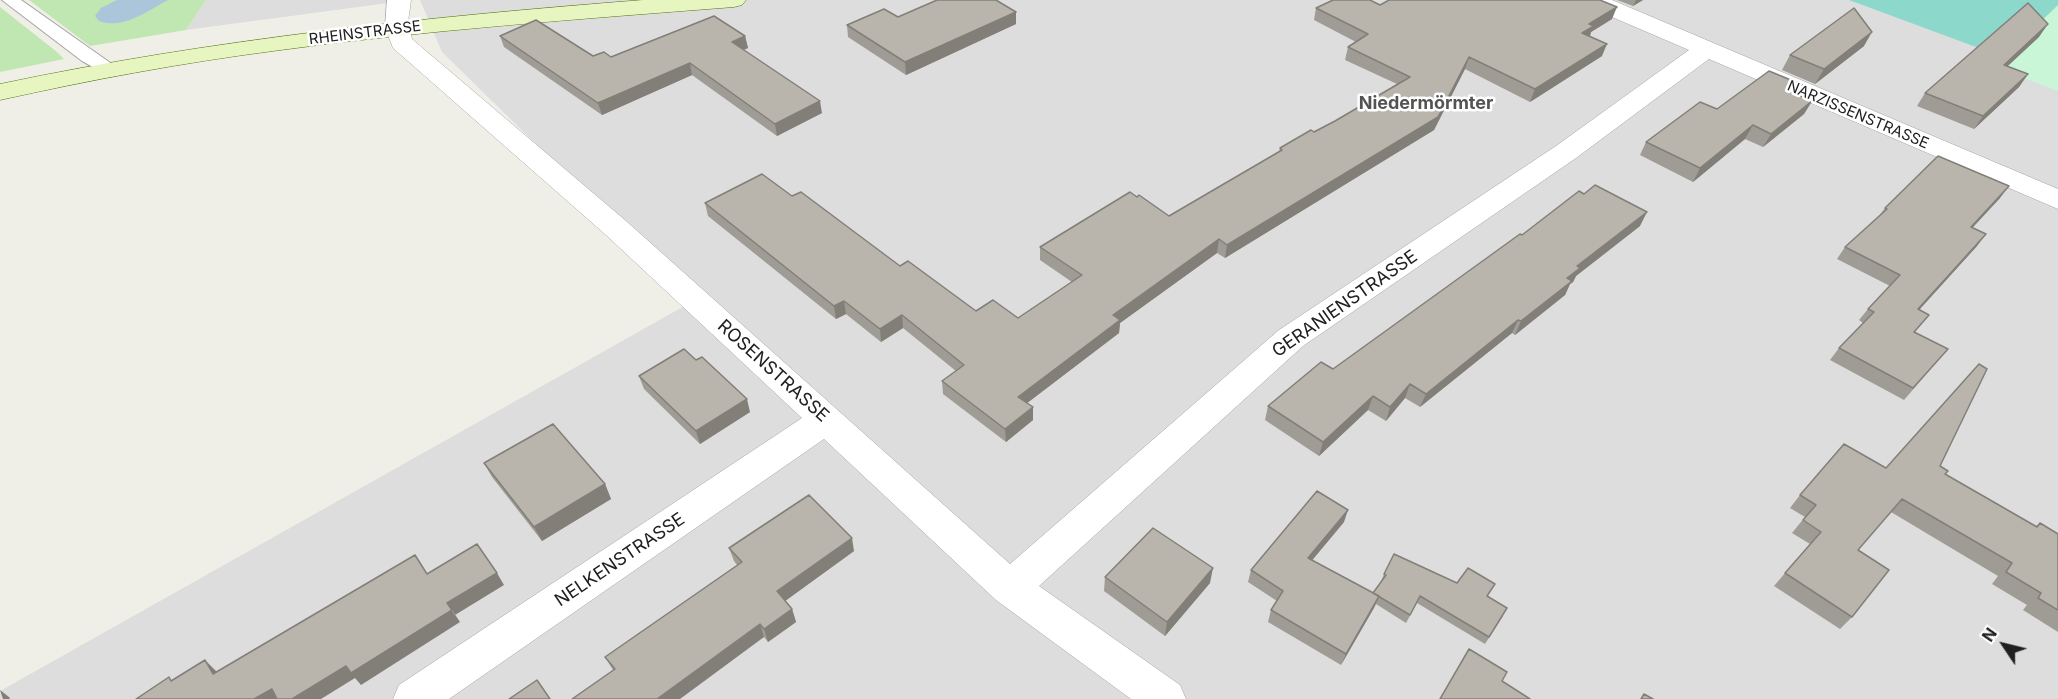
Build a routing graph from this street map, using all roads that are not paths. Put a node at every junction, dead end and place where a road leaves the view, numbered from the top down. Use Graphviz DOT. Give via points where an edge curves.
graph roads {
  1 [pos="10,0"];
  2 [pos="734,0"];
  3 [pos="1592,0"];
  4 [pos="398,14"];
  5 [pos="1705,50"];
  6 [pos="110,69"];
  7 [pos="0,92"];
  8 [pos="2058,200"];
  9 [pos="826,420"];
  10 [pos="1010,588"];
  11 [pos="414,699"];
  12 [pos="1165,699"];
  1 -- 6 [label="lane"];
  2 -- 4 [label="main road, RHEINSTRASSE"];
  3 -- 5 [label="street, NARZISSENSTRASSE"];
  4 -- 6 [label="main road, RHEINSTRASSE"];
  4 -- 9 [label="street, ROSENSTRASSE" via="397,34 402,43 616,228"];
  5 -- 8 [label="street, NARZISSENSTRASSE"];
  5 -- 10 [label="street, GERANIENSTRASSE" via="1566,152 1291,338"];
  6 -- 7 [label="main road, RHEINSTRASSE"];
  9 -- 10 [label="street, ROSENSTRASSE"];
  9 -- 11 [label="street, NELKENSTRASSE"];
  10 -- 12 [label="street, ROSENSTRASSE"];
}
